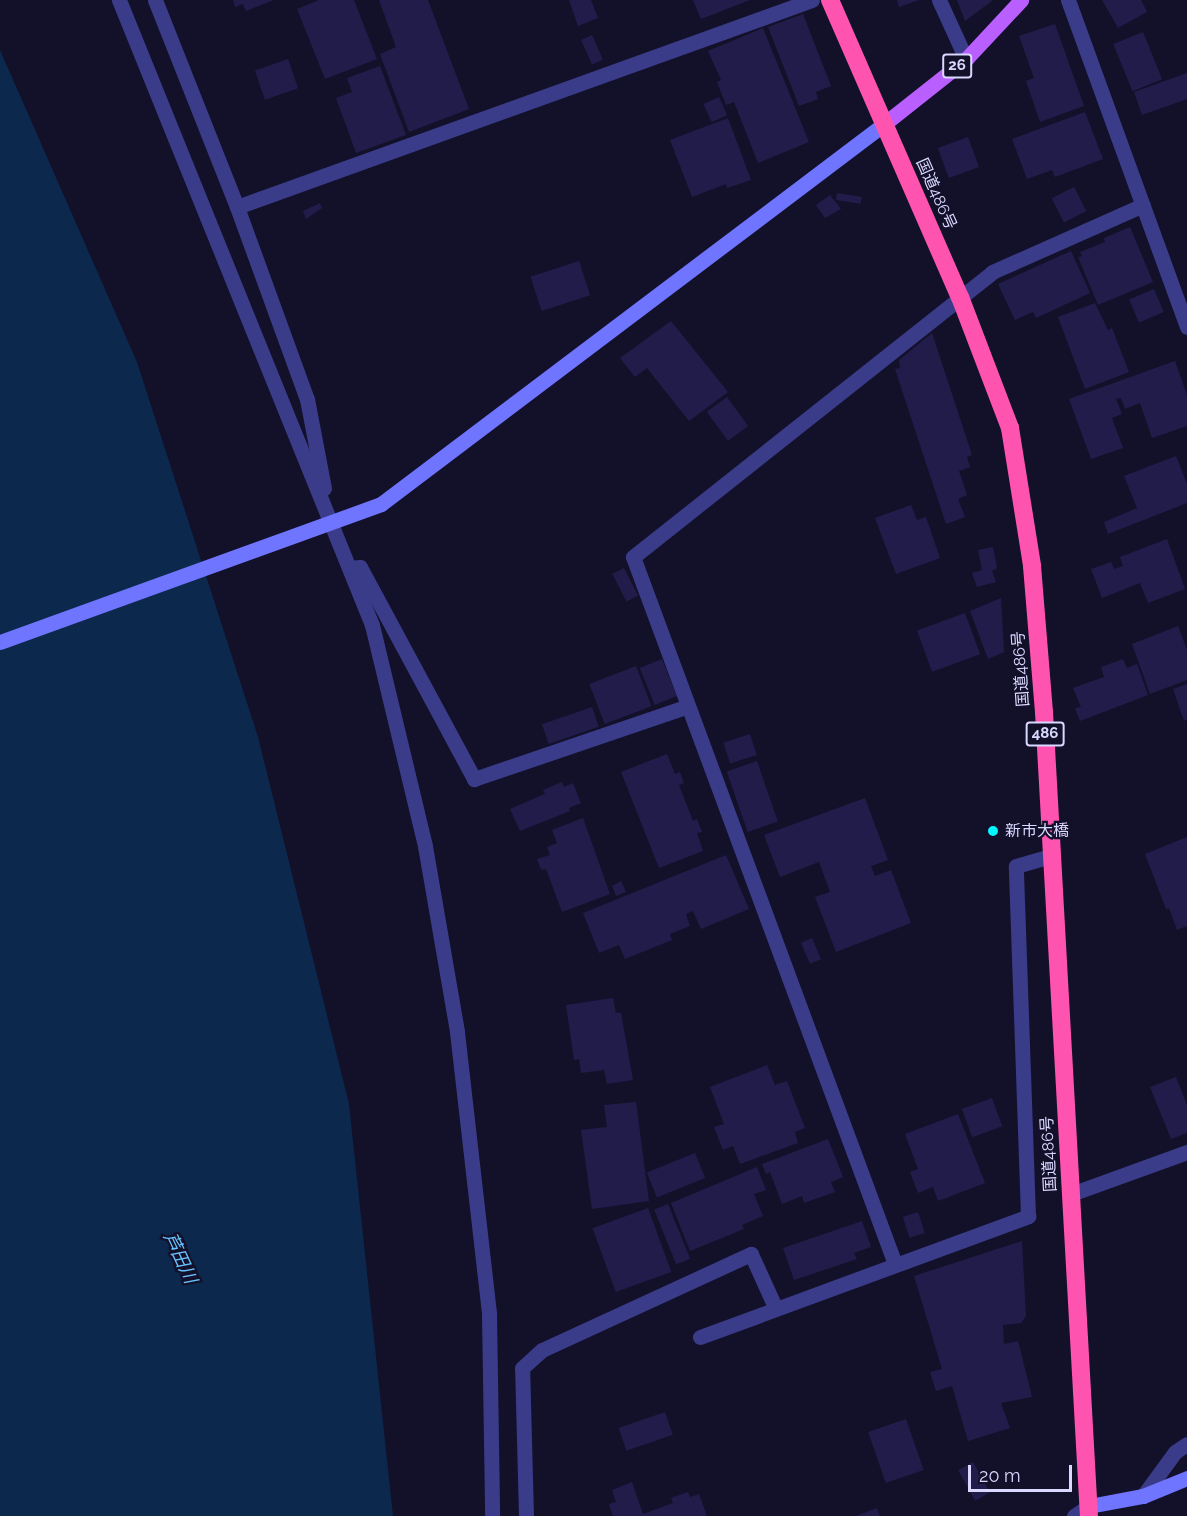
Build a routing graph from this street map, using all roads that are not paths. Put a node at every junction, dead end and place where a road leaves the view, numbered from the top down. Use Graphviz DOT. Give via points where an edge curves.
graph roads {
  1 [pos="119,0"];
  2 [pos="155,0"];
  3 [pos="812,0"];
  4 [pos="830,0"];
  5 [pos="939,0"];
  6 [pos="1021,0"];
  7 [pos="1068,0"];
  8 [pos="966,59"];
  9 [pos="884,124"];
  10 [pos="1143,205"];
  11 [pos="237,207"];
  12 [pos="960,297"];
  13 [pos="1187,327"];
  14 [pos="331,520"];
  15 [pos="350,568"];
  16 [pos="0,642"];
  17 [pos="688,706"];
  18 [pos="1052,856"];
  19 [pos="1187,1152"];
  20 [pos="1071,1194"];
  21 [pos="895,1264"];
  22 [pos="776,1309"];
  23 [pos="700,1337"];
  24 [pos="1187,1444"];
  25 [pos="1187,1478"];
  26 [pos="1143,1496"];
  27 [pos="1084,1513"];
  28 [pos="492,1516"];
  29 [pos="526,1516"];
  1 -- 14 [label="street"];
  2 -- 11 [label="street"];
  3 -- 11 [label="street"];
  4 -- 9 [label="highway, 国道486号 / 486"];
  5 -- 8 [label="street"];
  6 -- 8 [label="main road, 26"];
  7 -- 10 [label="street"];
  8 -- 9 [label="main road, 26"];
  9 -- 12 [label="highway, 国道486号 / 486"];
  9 -- 14 [label="street" via="381,504"];
  10 -- 12 [label="street" via="992,272"];
  10 -- 13 [label="street"];
  11 -- 14 [label="street" via="307,399"];
  12 -- 17 [label="street" via="633,557"];
  12 -- 18 [label="highway, 国道486号 / 486" via="1010,428 1032,566"];
  14 -- 15 [label="street"];
  14 -- 16 [label="street"];
  15 -- 17 [label="street" via="360,567 474,779"];
  15 -- 28 [label="street" via="372,626 423,834 458,1032 489,1314"];
  17 -- 21 [label="street"];
  18 -- 20 [label="highway, 国道486号 / 486"];
  18 -- 21 [label="street" via="1016,866 1028,1216"];
  19 -- 20 [label="street"];
  20 -- 27 [label="highway, 国道486号 / 486"];
  21 -- 22 [label="street"];
  22 -- 23 [label="street"];
  22 -- 29 [label="street" via="751,1254 542,1350 522,1368"];
  24 -- 26 [label="street" via="1175,1452"];
  25 -- 26 [label="street"];
  26 -- 27 [label="street"];
}
